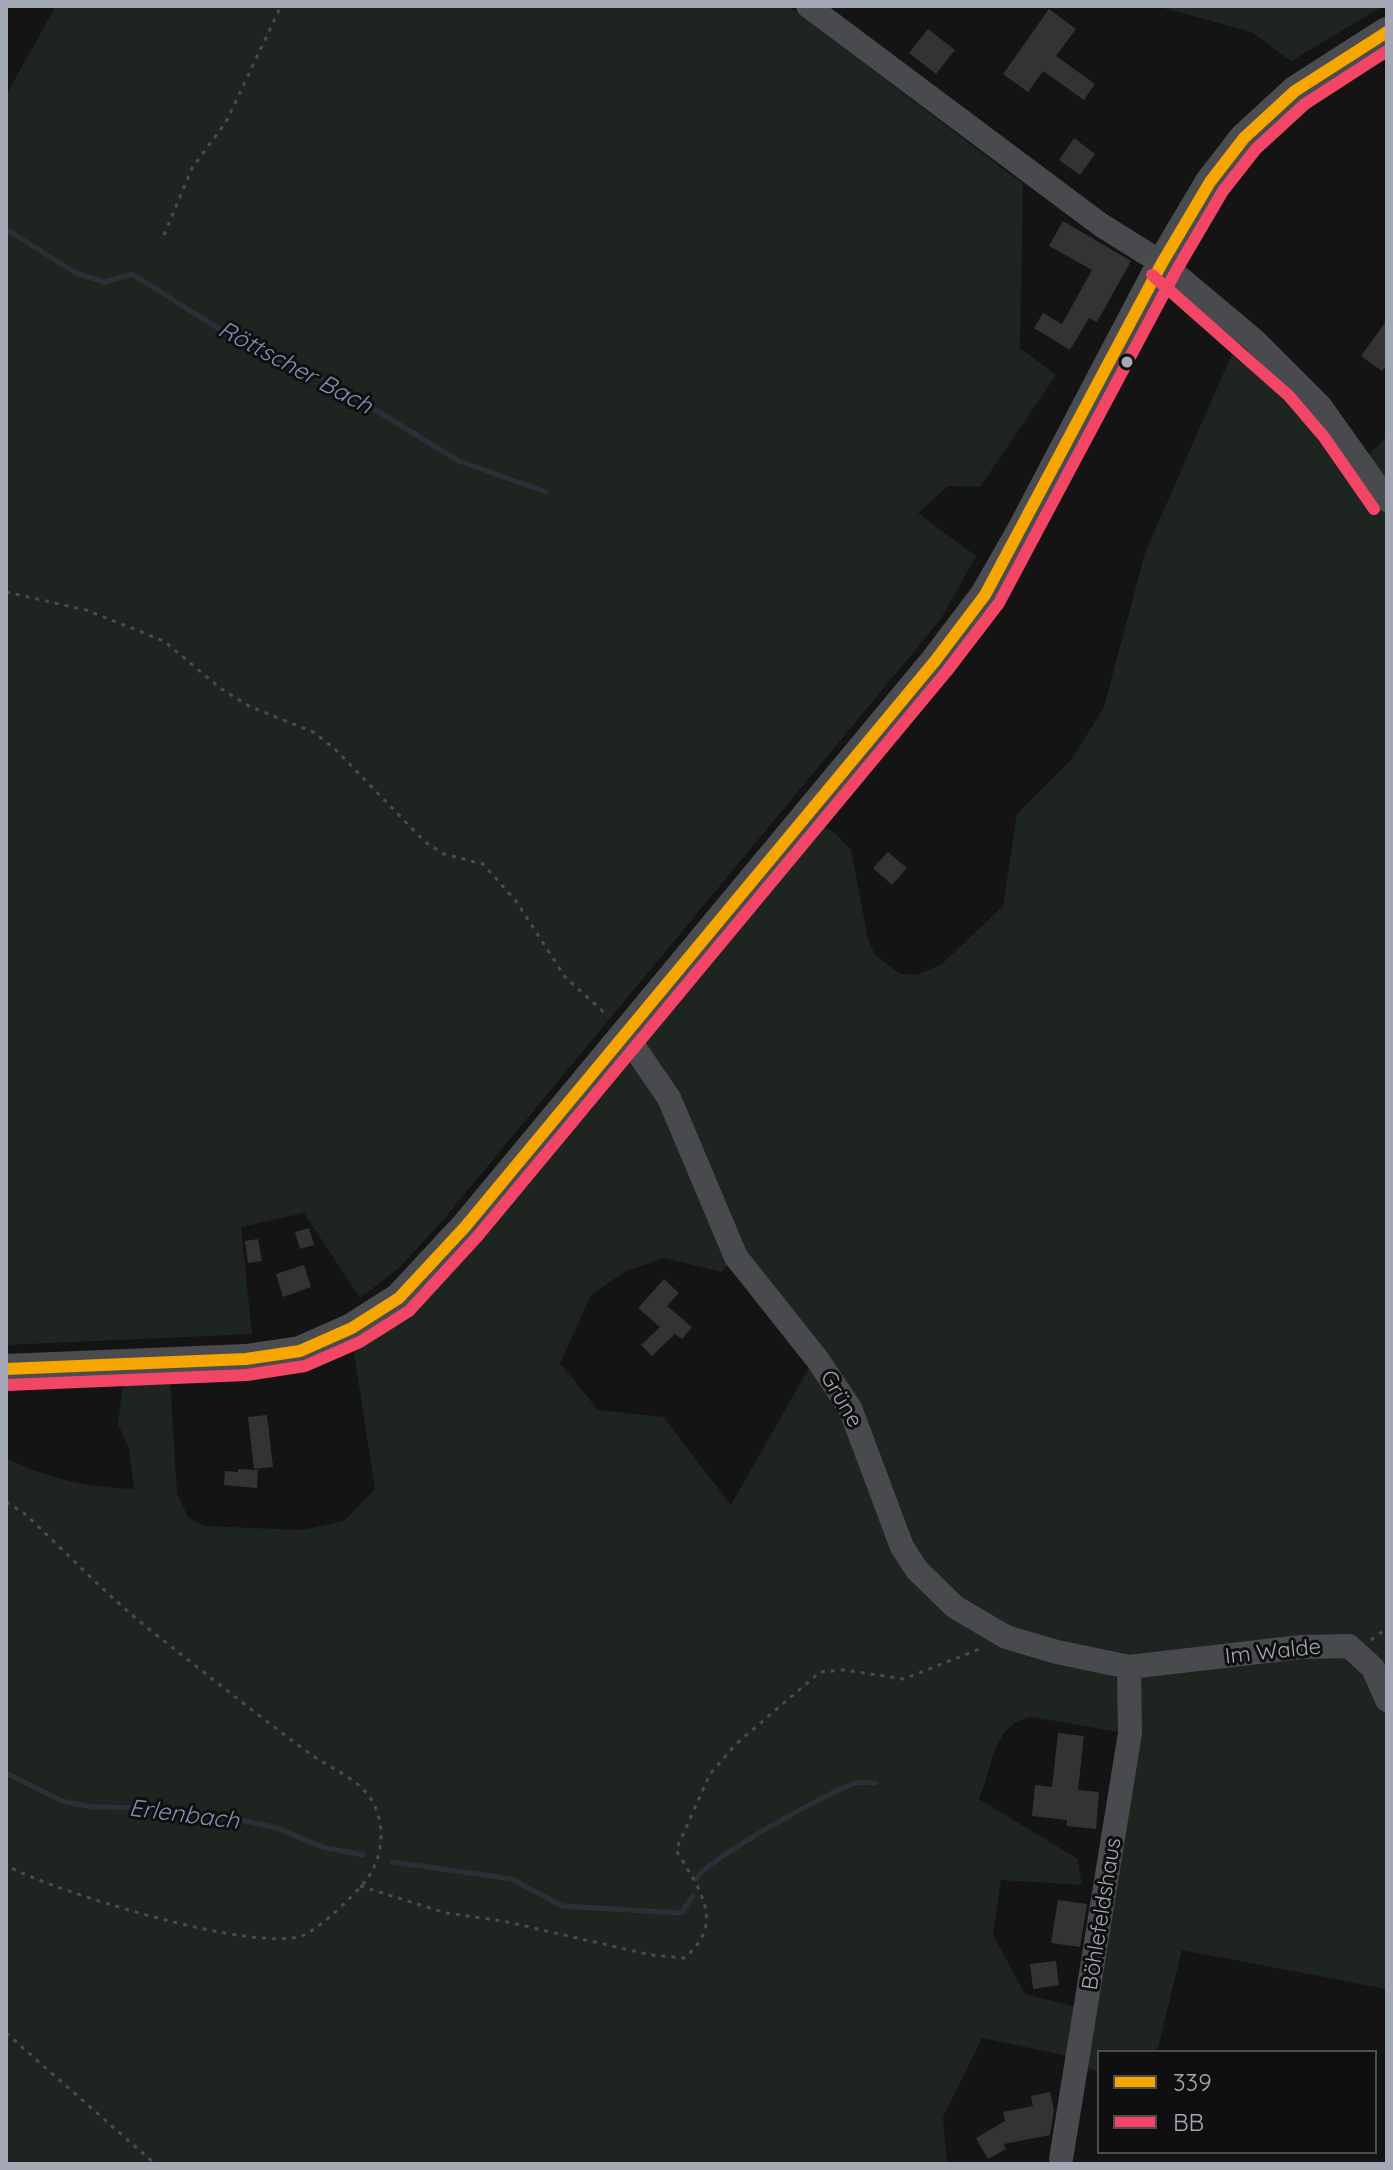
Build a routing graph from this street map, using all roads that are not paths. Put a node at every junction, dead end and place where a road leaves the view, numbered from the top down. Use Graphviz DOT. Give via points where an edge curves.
graph roads {
  1 [pos="808,6"];
  2 [pos="1387,32"];
  3 [pos="1162,263"];
  4 [pos="1387,500"];
  5 [pos="625,1034"];
  6 [pos="6,1369"];
  7 [pos="1129,1667"];
  8 [pos="1387,1700"];
  9 [pos="1061,2159"];
  1 -- 3 [label="street" via="1101,225"];
  2 -- 3 [label="main road" via="1310,79 1261,120 1210,182"];
  3 -- 4 [label="street" via="1303,387"];
  3 -- 5 [label="main road" via="985,595"];
  5 -- 6 [label="main road" via="399,1298 352,1328 300,1351 246,1359"];
  5 -- 7 [label="street, Grüne" via="669,1098 736,1257 850,1408 902,1547 917,1570 955,1607 1006,1637"];
  7 -- 8 [label="street, Im Walde" via="1349,1646 1373,1668"];
  7 -- 9 [label="street, Böhlefeldshaus" via="1130,1733"];
}
